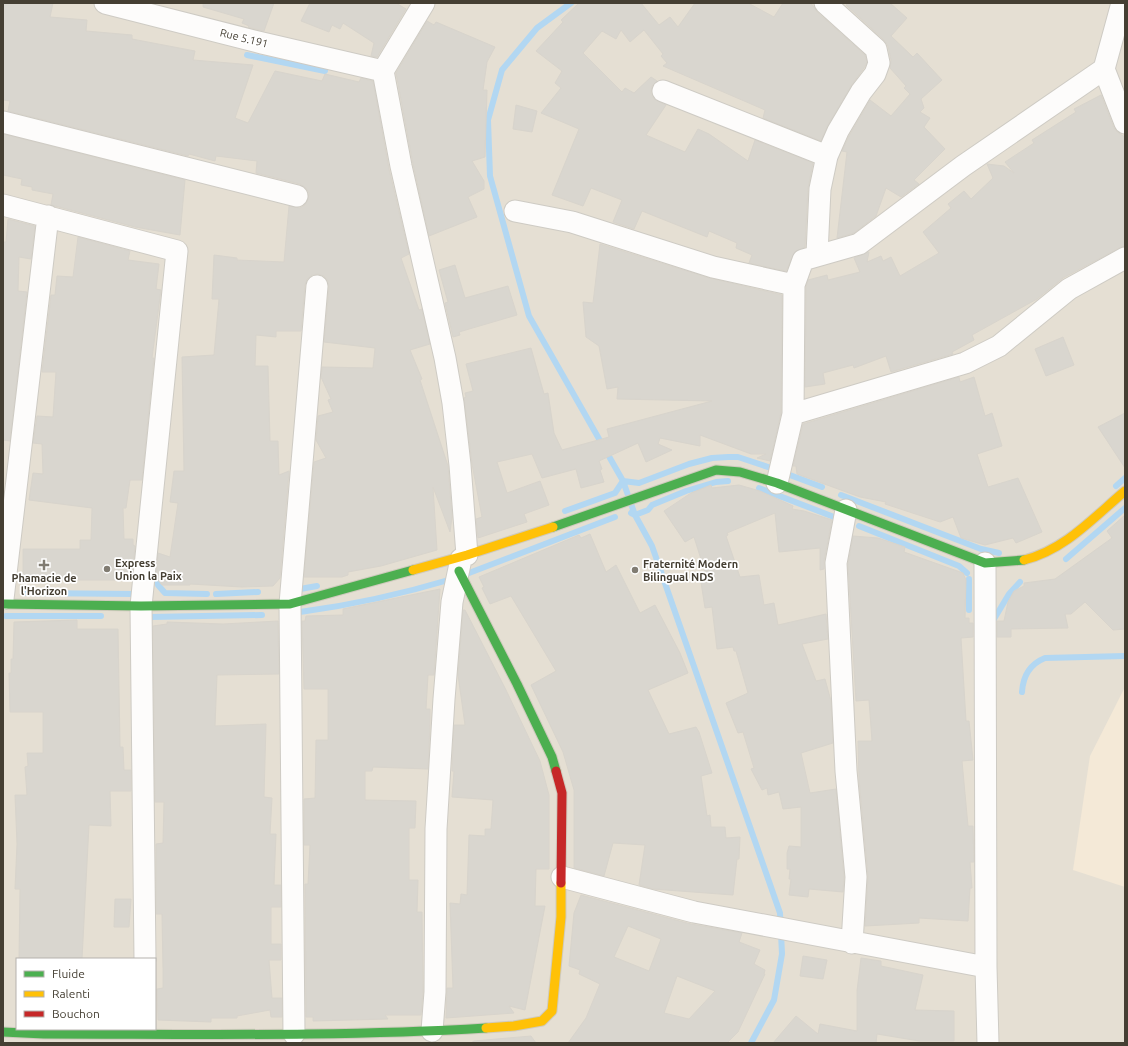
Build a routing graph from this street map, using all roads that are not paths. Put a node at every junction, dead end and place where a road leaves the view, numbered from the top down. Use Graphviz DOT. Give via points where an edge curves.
graph roads {
  1 [pos="105,3"];
  2 [pos="424,3"];
  3 [pos="825,3"];
  4 [pos="1122,3"];
  5 [pos="1104,69"];
  6 [pos="383,71"];
  7 [pos="663,91"];
  8 [pos="3,122"];
  9 [pos="1125,123"];
  10 [pos="827,156"];
  11 [pos="297,196"];
  12 [pos="3,205"];
  13 [pos="515,211"];
  14 [pos="48,216"];
  15 [pos="817,254"];
  16 [pos="1125,258"];
  17 [pos="794,285"];
  18 [pos="317,286"];
  19 [pos="793,414"];
  20 [pos="777,483"];
  21 [pos="1125,491"];
  22 [pos="846,510"];
  23 [pos="463,561"];
  24 [pos="985,563"];
  25 [pos="3,599"];
  26 [pos="3,604"];
  27 [pos="290,604"];
  28 [pos="141,606"];
  29 [pos="562,877"];
  30 [pos="852,943"];
  31 [pos="145,958"];
  32 [pos="986,967"];
  33 [pos="146,1031"];
  34 [pos="432,1031"];
  35 [pos="3,1032"];
  36 [pos="294,1034"];
  37 [pos="405,1037"];
  38 [pos="44,1038"];
  39 [pos="988,1043"];
  1 -- 6 [label="street, Rue 5.191"];
  2 -- 6 [label="street"];
  3 -- 10 [label="street" via="876,49 879,63 875,74 838,131"];
  4 -- 5 [label="street"];
  5 -- 9 [label="street"];
  5 -- 15 [label="street" via="963,166 859,244"];
  6 -- 23 [label="street" via="453,403 460,465"];
  7 -- 10 [label="street"];
  8 -- 11 [label="street"];
  10 -- 15 [label="street" via="820,189"];
  12 -- 14 [label="street"];
  13 -- 17 [label="street" via="572,222 714,268"];
  14 -- 25 [label="street"];
  14 -- 28 [label="street" via="177,251"];
  15 -- 17 [label="street" via="803,260"];
  16 -- 19 [label="street" via="1069,289 999,346 965,363"];
  17 -- 19 [label="street"];
  18 -- 27 [label="street"];
  19 -- 20 [label="street"];
  20 -- 22 [label="street"];
  20 -- 23 [label="street" via="740,472 716,470"];
  21 -- 24 [label="street" via="1060,545 1035,557 1009,563"];
  22 -- 24 [label="street"];
  22 -- 30 [label="street" via="836,563 846,764 856,877"];
  23 -- 27 [label="street"];
  23 -- 29 [label="street" via="552,757 562,793"];
  23 -- 34 [label="street" via="452,602 441,745 436,829 435,992"];
  24 -- 32 [label="street"];
  26 -- 28 [label="street"];
  27 -- 28 [label="street"];
  27 -- 36 [label="street"];
  28 -- 31 [label="street"];
  29 -- 30 [label="street" via="694,912"];
  29 -- 34 [label="street" via="552,1011 542,1021 514,1026"];
  30 -- 32 [label="street"];
  32 -- 39 [label="street"];
  33 -- 36 [label="street"];
  33 -- 38 [label="street"];
  34 -- 37 [label="street"];
  35 -- 38 [label="street"];
  36 -- 37 [label="street"];
}
